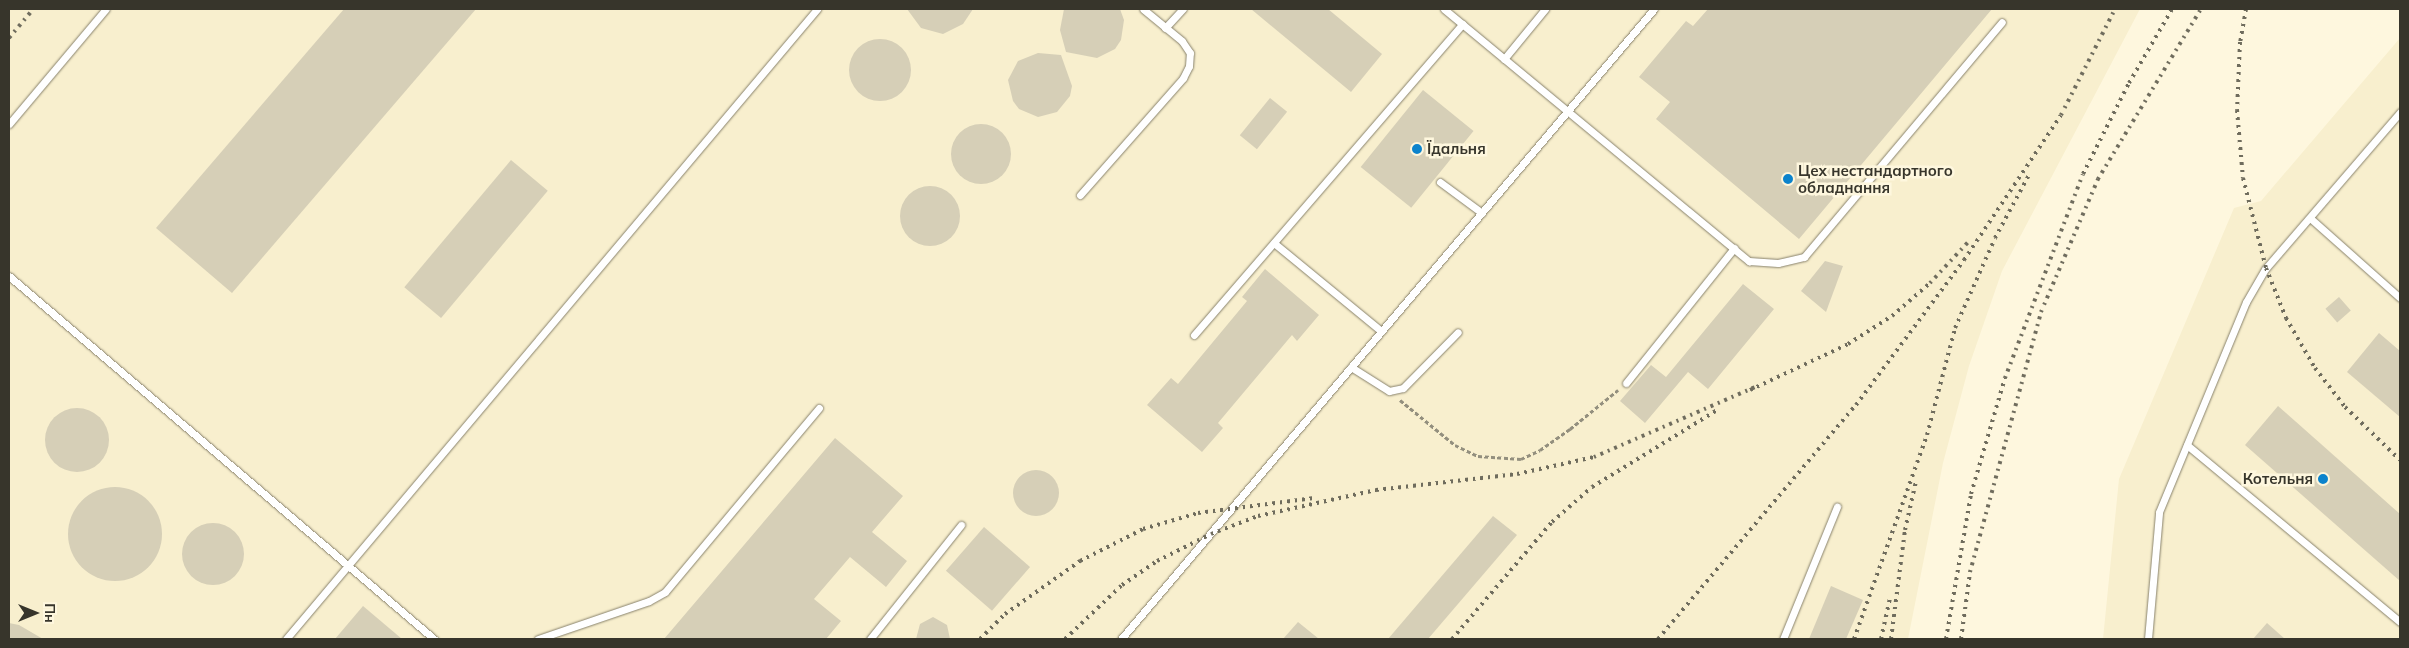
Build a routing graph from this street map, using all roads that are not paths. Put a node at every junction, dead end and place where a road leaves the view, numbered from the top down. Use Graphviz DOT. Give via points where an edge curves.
graph roads {
  1 [pos="106,9"];
  2 [pos="817,9"];
  3 [pos="1143,9"];
  4 [pos="1183,9"];
  5 [pos="1444,9"];
  6 [pos="1545,9"];
  7 [pos="1654,9"];
  8 [pos="2002,22"];
  9 [pos="1462,24"];
  10 [pos="1165,28"];
  11 [pos="1504,59"];
  12 [pos="1566,112"];
  13 [pos="2400,112"];
  14 [pos="9,124"];
  15 [pos="1440,182"];
  16 [pos="1080,195"];
  17 [pos="1482,213"];
  18 [pos="2310,218"];
  19 [pos="1274,243"];
  20 [pos="1734,248"];
  21 [pos="9,276"];
  22 [pos="2400,298"];
  23 [pos="1382,331"];
  24 [pos="1458,332"];
  25 [pos="1194,335"];
  26 [pos="1351,367"];
  27 [pos="1626,383"];
  28 [pos="819,408"];
  29 [pos="2188,445"];
  30 [pos="1837,507"];
  31 [pos="961,526"];
  32 [pos="348,567"];
  33 [pos="2400,622"];
  34 [pos="286,639"];
  35 [pos="434,639"];
  36 [pos="538,639"];
  37 [pos="870,639"];
  38 [pos="1121,639"];
  39 [pos="1783,639"];
  40 [pos="2148,639"];
  1 -- 14 [label="lane"];
  2 -- 32 [label="lane"];
  3 -- 10 [label="lane"];
  4 -- 10 [label="lane"];
  5 -- 9 [label="lane"];
  6 -- 11 [label="lane"];
  7 -- 12 [label="lane"];
  8 -- 20 [label="lane" via="1804,257 1778,263 1749,260"];
  9 -- 11 [label="lane"];
  9 -- 19 [label="lane"];
  10 -- 16 [label="lane" via="1182,41 1190,53 1189,66 1183,78"];
  11 -- 12 [label="lane"];
  12 -- 17 [label="lane"];
  12 -- 20 [label="lane"];
  13 -- 18 [label="lane"];
  15 -- 17 [label="lane"];
  17 -- 23 [label="lane"];
  18 -- 22 [label="lane"];
  18 -- 29 [label="lane" via="2266,268 2246,302"];
  19 -- 23 [label="lane"];
  19 -- 25 [label="lane"];
  20 -- 27 [label="lane"];
  21 -- 32 [label="lane"];
  23 -- 26 [label="lane"];
  24 -- 26 [label="lane" via="1403,388 1389,391"];
  26 -- 38 [label="lane"];
  28 -- 36 [label="lane" via="664,592 649,601"];
  29 -- 33 [label="lane"];
  29 -- 40 [label="lane" via="2160,512"];
  30 -- 39 [label="lane"];
  31 -- 37 [label="lane"];
  32 -- 34 [label="lane"];
  32 -- 35 [label="lane"];
}
